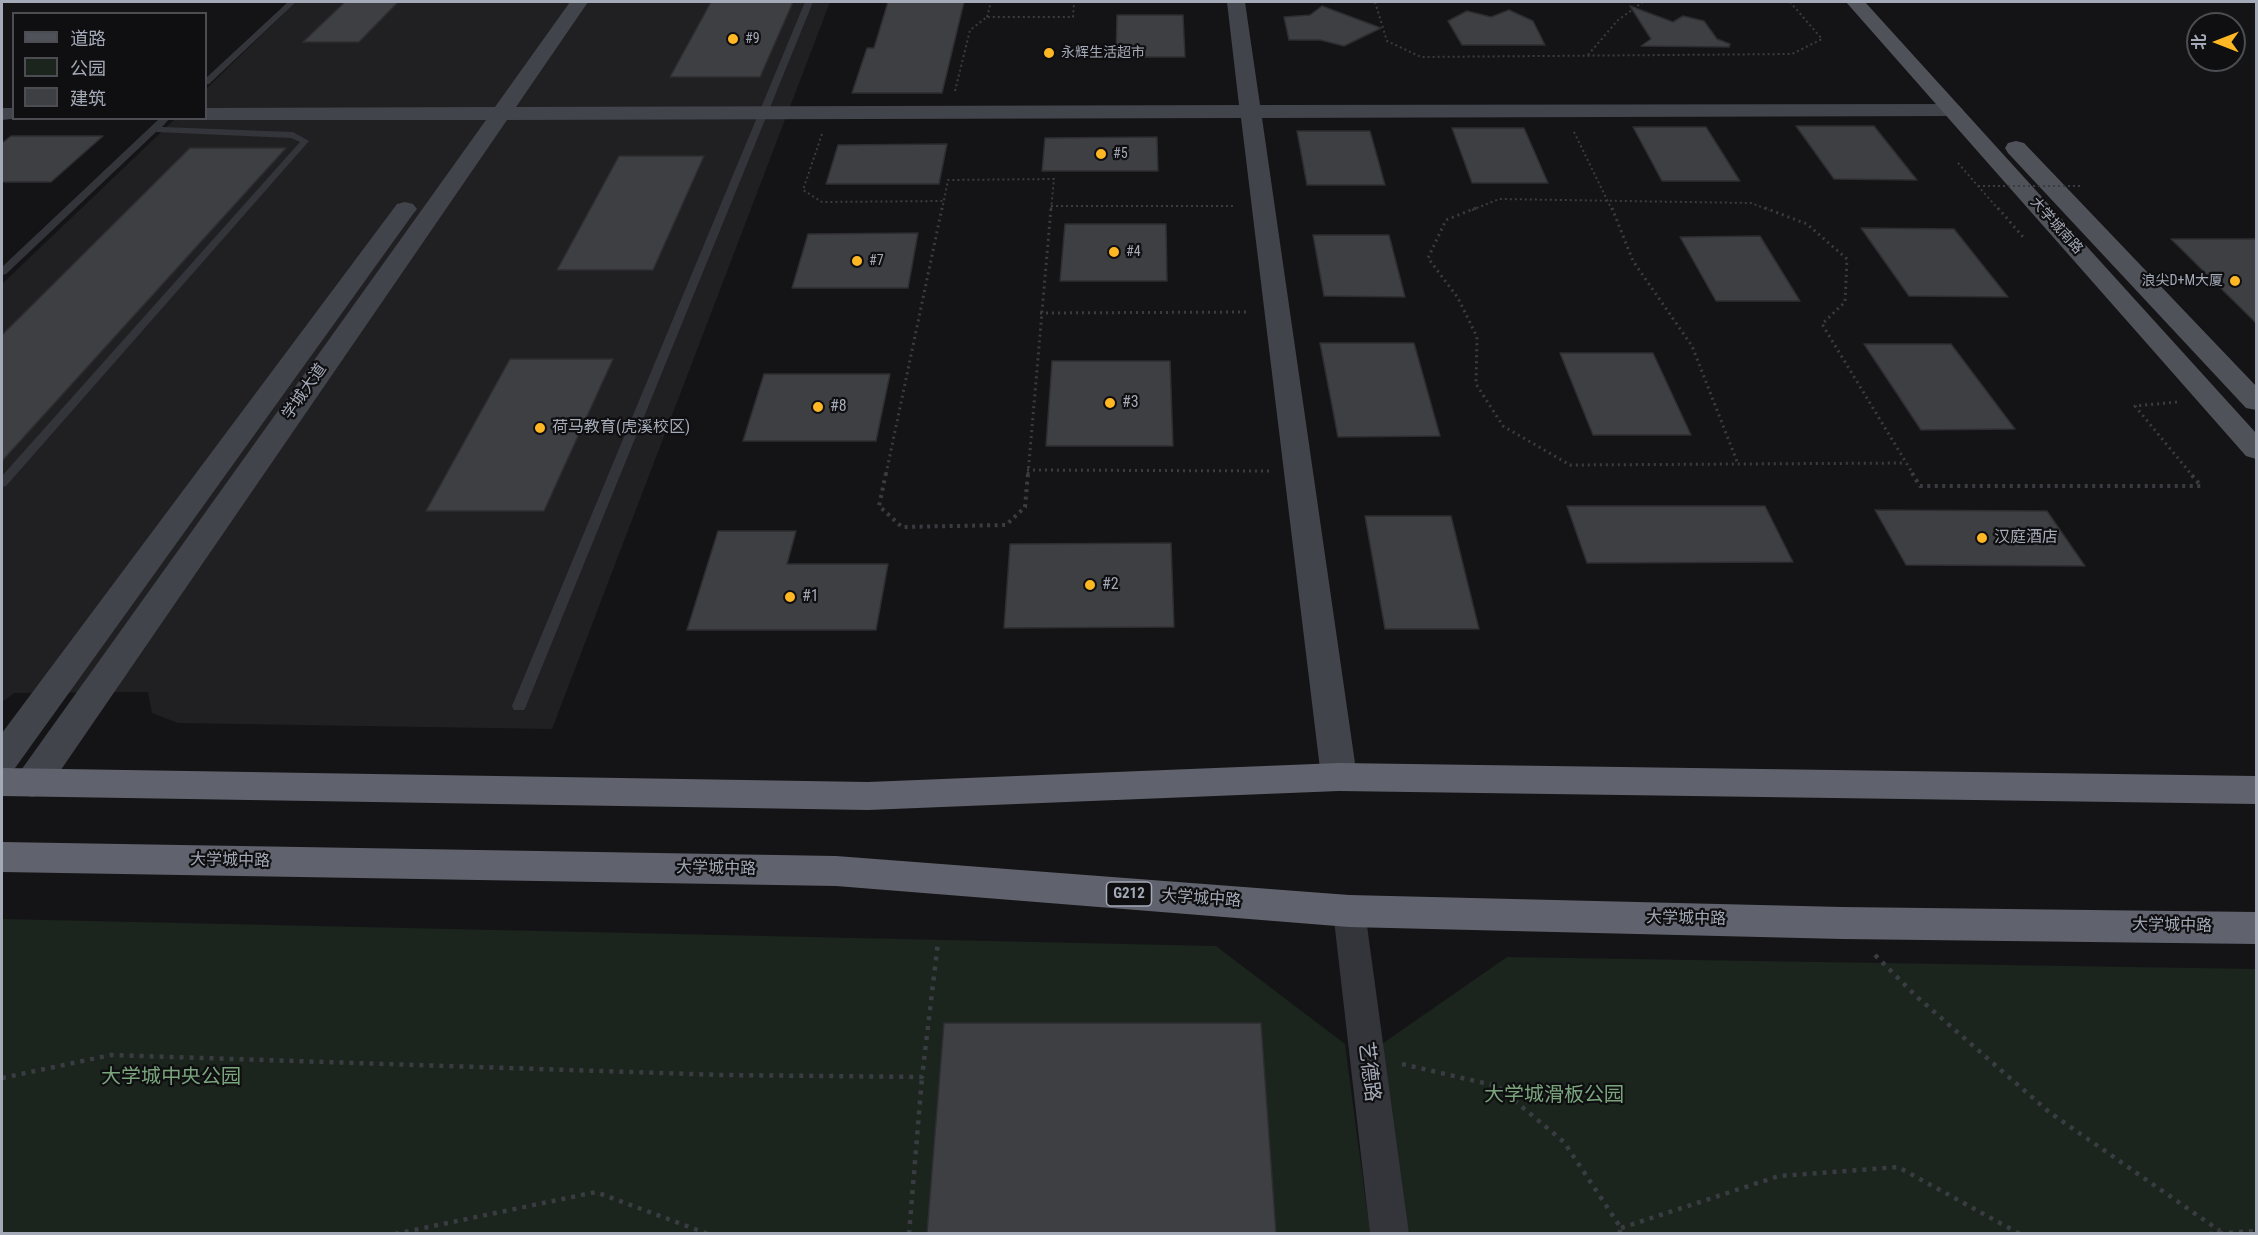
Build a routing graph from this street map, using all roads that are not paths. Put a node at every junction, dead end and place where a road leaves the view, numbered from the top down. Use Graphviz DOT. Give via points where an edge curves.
graph roads {
  1 [pos="292,2"];
  2 [pos="556,2"];
  3 [pos="579,2"];
  4 [pos="809,2"];
  5 [pos="1236,2"];
  6 [pos="1855,2"];
  7 [pos="1880,2"];
  8 [pos="207,81"];
  9 [pos="1952,110"];
  10 [pos="1251,112"];
  11 [pos="764,113"];
  12 [pos="207,114"];
  13 [pos="487,114"];
  14 [pos="164,120"];
  15 [pos="153,129"];
  16 [pos="2,272"];
  17 [pos="2256,402"];
  18 [pos="2256,450"];
  19 [pos="2,483"];
  20 [pos="519,706"];
  21 [pos="2,759"];
  22 [pos="1339,777"];
  23 [pos="2256,779"];
  24 [pos="17,783"];
  25 [pos="2205,789"];
  26 [pos="2256,790"];
  27 [pos="2,857"];
  28 [pos="1349,911"];
  29 [pos="2215,927"];
  30 [pos="2256,928"];
  31 [pos="2256,934"];
  32 [pos="1389,1233"];
  1 -- 8 [label="lane"];
  2 -- 13 [label="street, 学城大道"];
  3 -- 13 [label="street, 学城大道"];
  4 -- 11 [label="lane"];
  5 -- 10 [label="street"];
  6 -- 9 [label="main road, 大学城南路"];
  7 -- 17 [label="main road, 大学城南路"];
  9 -- 10 [label="street"];
  9 -- 18 [label="main road, 大学城南路"];
  10 -- 11 [label="street"];
  10 -- 22 [label="street"];
  11 -- 13 [label="street"];
  11 -- 20 [label="lane"];
  12 -- 13 [label="street"];
  13 -- 21 [label="street, 学城大道"];
  13 -- 24 [label="street, 学城大道"];
  14 -- 15 [label="lane"];
  15 -- 16 [label="lane"];
  15 -- 19 [label="lane" via="293,135 305,141"];
  22 -- 24 [label="highway" via="868,796"];
  22 -- 25 [label="highway"];
  23 -- 25 [label="highway"];
  25 -- 26 [label="highway"];
  27 -- 28 [label="highway, 大学城中路 / G212" via="836,871"];
  28 -- 29 [label="highway, 大学城中路 / G212"];
  28 -- 32 [label="street, 艺德路"];
  29 -- 30 [label="highway, 大学城中路 / G212"];
  29 -- 31 [label="highway"];
}
